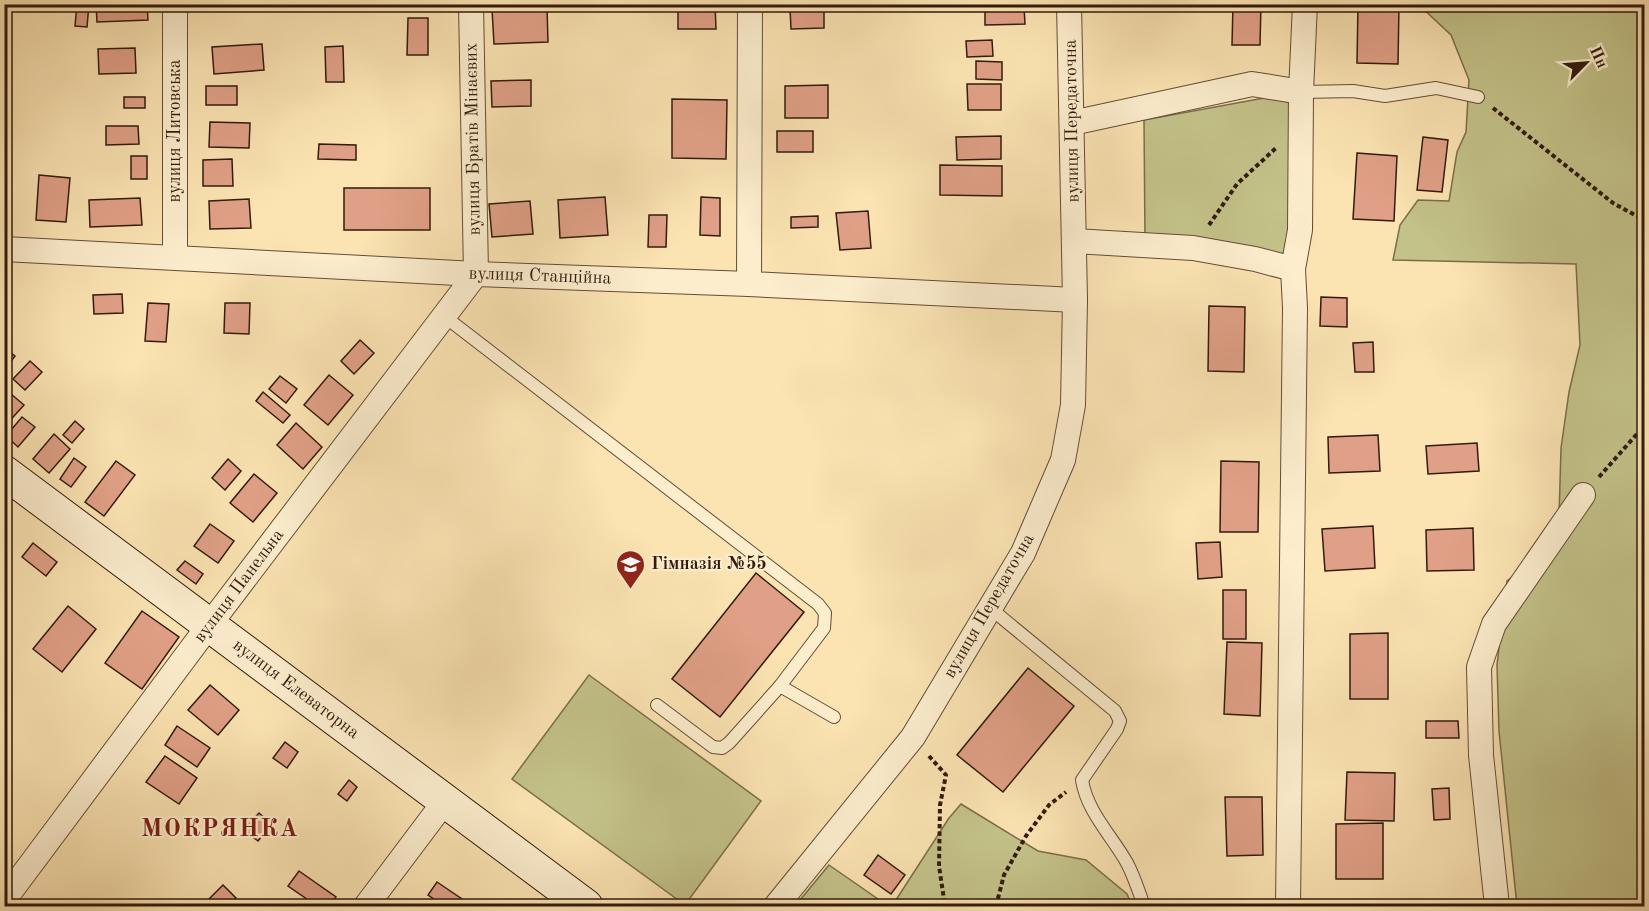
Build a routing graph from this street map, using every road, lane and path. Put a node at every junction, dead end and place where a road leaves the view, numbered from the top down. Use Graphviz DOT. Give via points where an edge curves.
graph roads {
  1 [pos="175,4"];
  2 [pos="471,4"];
  3 [pos="750,4"];
  4 [pos="1069,4"];
  5 [pos="1305,4"];
  6 [pos="1301,92"];
  7 [pos="1478,97"];
  8 [pos="1072,123"];
  9 [pos="1301,125"];
  10 [pos="1644,220"];
  11 [pos="1074,241"];
  12 [pos="1193,248"];
  13 [pos="4,249"];
  14 [pos="175,257"];
  15 [pos="1293,269"];
  16 [pos="476,274"];
  17 [pos="749,284"];
  18 [pos="1076,300"];
  19 [pos="444,316"];
  20 [pos="1644,426"];
  21 [pos="4,472"];
  22 [pos="1583,495"];
  23 [pos="990,608"];
  24 [pos="210,624"];
  25 [pos="780,686"];
  26 [pos="657,705"];
  27 [pos="834,717"];
  28 [pos="913,737"];
  29 [pos="1082,780"];
  30 [pos="445,801"];
  31 [pos="4,900"];
  32 [pos="366,906"];
  33 [pos="586,906"];
  34 [pos="776,906"];
  35 [pos="945,906"];
  36 [pos="996,906"];
  37 [pos="1144,906"];
  38 [pos="1288,906"];
  39 [pos="1497,906"];
  1 -- 14 [label="street, вулиця Литовська"];
  2 -- 16 [label="street, вулиця Братів Мінаєвих"];
  3 -- 17 [label="street"];
  4 -- 8 [label="street, вулиця Передаточна"];
  5 -- 6 [label="street"];
  6 -- 7 [label="lane" via="1353,91 1385,96 1436,87"];
  6 -- 8 [label="street" via="1252,84"];
  6 -- 9 [label="street"];
  7 -- 10 [label="path" via="1613,203"];
  8 -- 11 [label="street, вулиця Передаточна"];
  9 -- 12 [label="path" via="1237,184"];
  9 -- 15 [label="street" via="1299,230"];
  11 -- 12 [label="street"];
  11 -- 18 [label="street, вулиця Передаточна"];
  12 -- 15 [label="street"];
  13 -- 14 [label="street, вулиця Станційна"];
  14 -- 16 [label="street, вулиця Станційна"];
  15 -- 38 [label="street"];
  16 -- 17 [label="street, вулиця Станційна"];
  16 -- 19 [label="street, вулиця Панельна"];
  17 -- 18 [label="street, вулиця Станційна"];
  18 -- 23 [label="street, вулиця Передаточна" via="1073,405 1063,460 1023,553"];
  19 -- 24 [label="street, вулиця Панельна"];
  19 -- 25 [label="lane" via="818,604 825,613 824,628"];
  20 -- 22 [label="path"];
  21 -- 24 [label="street, вулиця Елеваторна"];
  22 -- 39 [label="street" via="1494,624 1479,667 1481,754"];
  23 -- 28 [label="street, вулиця Передаточна"];
  23 -- 29 [label="lane" via="1115,711 1120,721 1117,729"];
  24 -- 30 [label="street, вулиця Елеваторна"];
  24 -- 31 [label="street, вулиця Панельна"];
  25 -- 26 [label="lane" via="722,748 713,747"];
  25 -- 27 [label="lane"];
  28 -- 34 [label="street, вулиця Передаточна"];
  28 -- 35 [label="path" via="946,775 940,805 939,866"];
  29 -- 36 [label="path" via="1049,805 1026,836 1004,875"];
  29 -- 37 [label="lane" via="1090,806 1128,864"];
  30 -- 32 [label="street"];
  30 -- 33 [label="street, вулиця Елеваторна"];
}
